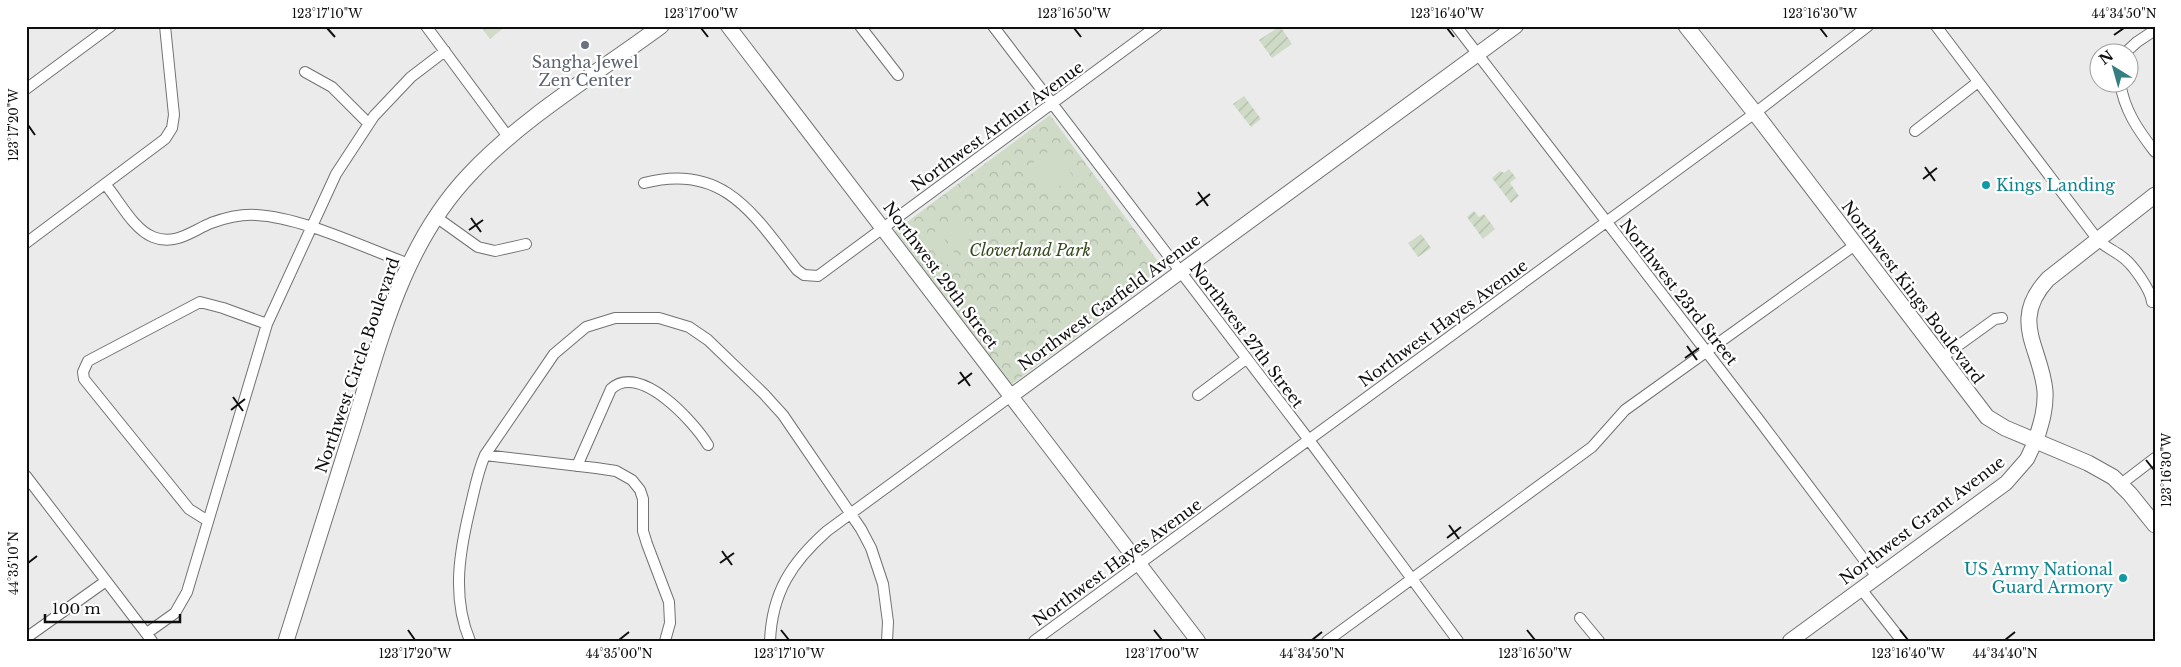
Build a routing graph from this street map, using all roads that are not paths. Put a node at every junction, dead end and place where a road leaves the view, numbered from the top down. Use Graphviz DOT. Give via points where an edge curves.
graph roads {
  1 [pos="111,26"];
  2 [pos="165,26"];
  3 [pos="426,26"];
  4 [pos="660,26"];
  5 [pos="728,26"];
  6 [pos="860,26"];
  7 [pos="993,26"];
  8 [pos="1456,26"];
  9 [pos="1516,26"];
  10 [pos="1686,26"];
  11 [pos="1868,26"];
  12 [pos="1936,26"];
  13 [pos="1152,28"];
  14 [pos="2155,30"];
  15 [pos="2137,42"];
  16 [pos="445,51"];
  17 [pos="1478,54"];
  18 [pos="305,72"];
  19 [pos="898,75"];
  20 [pos="1978,82"];
  21 [pos="26,89"];
  22 [pos="2122,92"];
  23 [pos="1053,105"];
  24 [pos="1754,113"];
  25 [pos="368,123"];
  26 [pos="1915,131"];
  27 [pos="510,138"];
  28 [pos="2155,152"];
  29 [pos="644,183"];
  30 [pos="105,184"];
  31 [pos="2155,195"];
  32 [pos="436,217"];
  33 [pos="1606,222"];
  34 [pos="312,228"];
  35 [pos="884,228"];
  36 [pos="2098,240"];
  37 [pos="26,243"];
  38 [pos="526,244"];
  39 [pos="1855,245"];
  40 [pos="408,264"];
  41 [pos="1180,272"];
  42 [pos="2152,302"];
  43 [pos="2002,318"];
  44 [pos="267,324"];
  45 [pos="1706,351"];
  46 [pos="1941,358"];
  47 [pos="1246,359"];
  48 [pos="1198,395"];
  49 [pos="1011,396"];
  50 [pos="1309,440"];
  51 [pos="2036,440"];
  52 [pos="708,445"];
  53 [pos="485,455"];
  54 [pos="2155,458"];
  55 [pos="577,466"];
  56 [pos="26,476"];
  57 [pos="2121,484"];
  58 [pos="851,514"];
  59 [pos="208,520"];
  60 [pos="2155,525"];
  61 [pos="1139,564"];
  62 [pos="1877,578"];
  63 [pos="1413,579"];
  64 [pos="106,581"];
  65 [pos="1861,589"];
  66 [pos="1580,618"];
  67 [pos="150,637"];
  68 [pos="26,638"];
  69 [pos="286,641"];
  70 [pos="470,641"];
  71 [pos="665,641"];
  72 [pos="770,641"];
  73 [pos="887,641"];
  74 [pos="1034,641"];
  75 [pos="1198,641"];
  76 [pos="1327,641"];
  77 [pos="1458,641"];
  78 [pos="1599,641"];
  79 [pos="1790,641"];
  80 [pos="1902,641"];
  1 -- 21 [label="street"];
  2 -- 30 [label="street" via="173,86 172,128 165,139"];
  3 -- 16 [label="street"];
  4 -- 27 [label="main road, Northwest Circle Boulevard"];
  5 -- 35 [label="street, Northwest 29th Street"];
  6 -- 19 [label="street"];
  7 -- 23 [label="street, Northwest 27th Street"];
  8 -- 17 [label="street, Northwest 23rd Street"];
  9 -- 17 [label="street, Northwest Garfield Avenue"];
  10 -- 24 [label="main road, Northwest Kings Boulevard"];
  11 -- 24 [label="street, Northwest Hayes Avenue"];
  12 -- 20 [label="street"];
  13 -- 23 [label="street, Northwest Arthur Avenue"];
  14 -- 15 [label="street"];
  16 -- 25 [label="street" via="411,77"];
  16 -- 27 [label="street"];
  17 -- 33 [label="street, Northwest 23rd Street"];
  17 -- 41 [label="street, Northwest Garfield Avenue"];
  18 -- 25 [label="street" via="332,87"];
  20 -- 26 [label="street"];
  20 -- 36 [label="street"];
  22 -- 28 [label="street" via="2134,123"];
  23 -- 35 [label="street, Northwest Arthur Avenue"];
  23 -- 41 [label="street, Northwest 27th Street"];
  24 -- 33 [label="street, Northwest Hayes Avenue"];
  24 -- 39 [label="main road, Northwest Kings Boulevard"];
  25 -- 34 [label="street" via="336,174"];
  27 -- 32 [label="main road, Northwest Circle Boulevard" via="470,174"];
  29 -- 35 [label="street, Northwest Arthur Avenue" via="694,179 728,192 753,213 797,270 811,277 823,273"];
  30 -- 34 [label="street" via="138,226 152,237 163,240 174,240 236,216 273,217"];
  30 -- 37 [label="street"];
  31 -- 36 [label="main road, Northwest Grant Avenue"];
  32 -- 38 [label="street" via="470,243 484,249 495,251"];
  32 -- 40 [label="main road, Northwest Circle Boulevard"];
  33 -- 45 [label="street, Northwest 23rd Street"];
  33 -- 50 [label="street, Northwest Hayes Avenue"];
  34 -- 40 [label="street"];
  34 -- 44 [label="street"];
  35 -- 49 [label="street, Northwest 29th Street"];
  36 -- 42 [label="street" via="2126,260 2150,292"];
  36 -- 51 [label="main road, Northwest Grant Avenue" via="2048,279 2032,305 2029,331 2045,393 2043,418"];
  39 -- 45 [label="street"];
  39 -- 46 [label="main road, Northwest Kings Boulevard"];
  40 -- 69 [label="main road, Northwest Circle Boulevard"];
  41 -- 47 [label="street, Northwest 27th Street"];
  41 -- 49 [label="street, Northwest Garfield Avenue"];
  43 -- 46 [label="street" via="1994,319"];
  44 -- 59 [label="street"];
  44 -- 59 [label="street" via="200,302 84,366 84,379 189,509"];
  45 -- 62 [label="street, Northwest 23rd Street"];
  45 -- 63 [label="street" via="1625,410 1592,447"];
  46 -- 51 [label="main road, Northwest Kings Boulevard" via="1987,417"];
  47 -- 48 [label="street"];
  47 -- 50 [label="street, Northwest 27th Street"];
  49 -- 58 [label="street, Northwest Garfield Avenue"];
  49 -- 61 [label="street, Northwest 29th Street"];
  50 -- 61 [label="street, Northwest Hayes Avenue"];
  50 -- 63 [label="street, Northwest 27th Street"];
  51 -- 57 [label="main road, Northwest Kings Boulevard" via="2088,463"];
  51 -- 62 [label="street, Northwest Grant Avenue" via="2027,459 2006,483"];
  52 -- 55 [label="street" via="676,406 649,389 621,382 611,390"];
  53 -- 55 [label="street"];
  53 -- 58 [label="street" via="542,369 575,336 605,320 659,318 698,332 764,394 783,415"];
  53 -- 70 [label="street" via="463,535 459,566 459,601"];
  54 -- 57 [label="street"];
  55 -- 71 [label="street" via="616,471 632,480 640,490 645,537 669,602 670,623"];
  56 -- 64 [label="street"];
  57 -- 60 [label="main road, Northwest Kings Boulevard"];
  58 -- 72 [label="street, Northwest Garfield Avenue" via="807,549 792,567 778,597"];
  58 -- 73 [label="street" via="871,548 883,584"];
  59 -- 67 [label="street" via="181,606"];
  61 -- 74 [label="street, Northwest Hayes Avenue"];
  61 -- 75 [label="street, Northwest 29th Street"];
  62 -- 65 [label="street, Northwest Grant Avenue"];
  63 -- 76 [label="street"];
  63 -- 77 [label="street, Northwest 27th Street"];
  64 -- 67 [label="street"];
  64 -- 68 [label="street"];
  65 -- 79 [label="street, Northwest Grant Avenue"];
  65 -- 80 [label="street"];
  66 -- 78 [label="street"];
}
